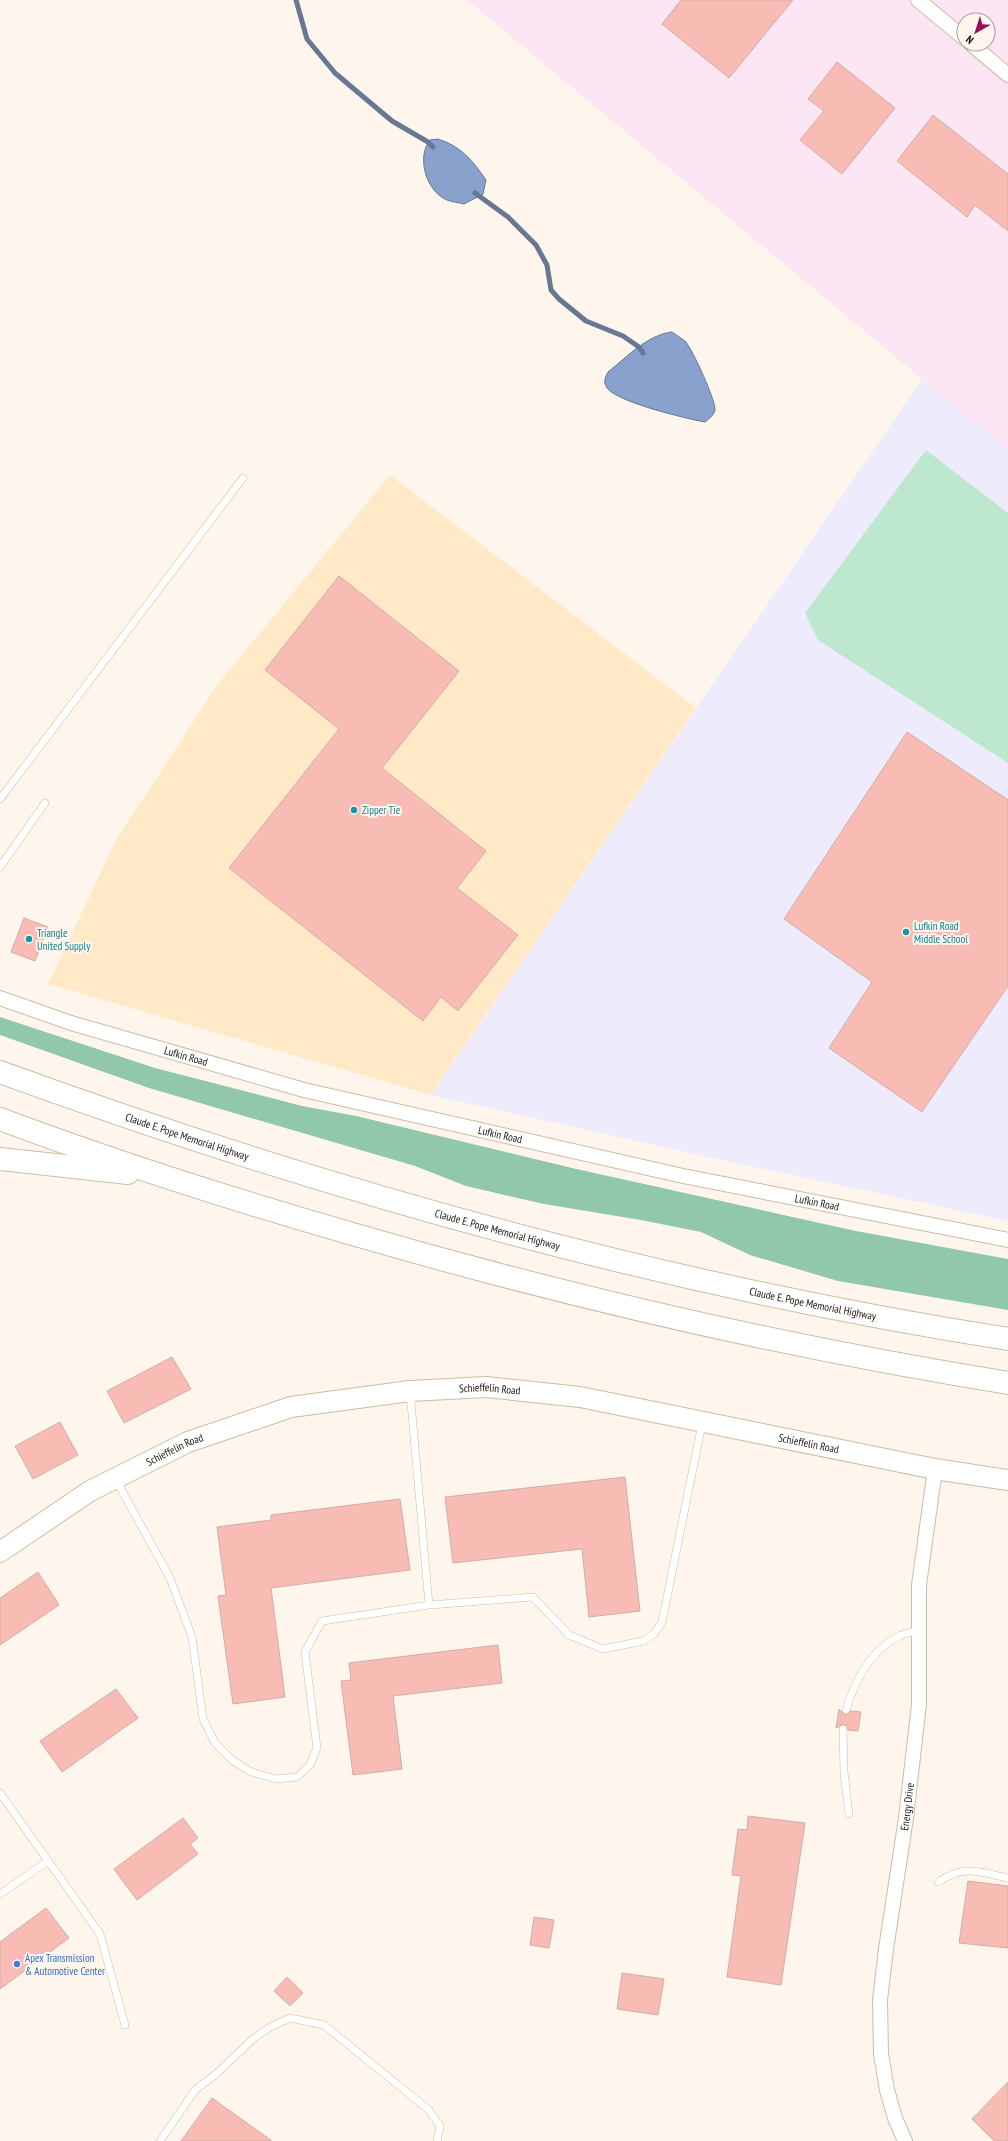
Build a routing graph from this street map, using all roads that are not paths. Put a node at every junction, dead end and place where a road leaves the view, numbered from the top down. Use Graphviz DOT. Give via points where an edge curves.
graph roads {
  1 [pos="918,0"];
  2 [pos="956,31"];
  3 [pos="981,52"];
  4 [pos="1008,75"];
  5 [pos="243,478"];
  6 [pos="0,799"];
  7 [pos="44,803"];
  8 [pos="0,867"];
  9 [pos="0,998"];
  10 [pos="0,1072"];
  11 [pos="0,1119"];
  12 [pos="0,1159"];
  13 [pos="161,1176"];
  14 [pos="1008,1240"];
  15 [pos="1008,1339"];
  16 [pos="1008,1383"];
  17 [pos="410,1391"];
  18 [pos="702,1422"];
  19 [pos="935,1469"];
  20 [pos="115,1478"];
  21 [pos="1008,1480"];
  22 [pos="0,1551"];
  23 [pos="429,1605"];
  24 [pos="919,1631"];
  25 [pos="846,1710"];
  26 [pos="843,1729"];
  27 [pos="0,1793"];
  28 [pos="3,1803"];
  29 [pos="849,1814"];
  30 [pos="48,1861"];
  31 [pos="1008,1878"];
  32 [pos="938,1882"];
  33 [pos="0,1894"];
  34 [pos="125,2025"];
  35 [pos="160,2141"];
  36 [pos="437,2141"];
  37 [pos="905,2141"];
  1 -- 2 [label="street"];
  3 -- 4 [label="street"];
  5 -- 6 [label="lane"];
  7 -- 8 [label="lane"];
  9 -- 14 [label="street, Lufkin Road" via="78,1026 304,1090 683,1176"];
  10 -- 15 [label="highway, Claude E. Pope Memorial Highway" via="155,1128 264,1163 494,1229 680,1275"];
  11 -- 13 [label="highway"];
  12 -- 13 [label="highway"];
  13 -- 16 [label="highway" via="430,1257 616,1305 758,1337"];
  17 -- 18 [label="street, Schieffelin Road" via="486,1387 580,1397"];
  17 -- 20 [label="street, Schieffelin Road" via="291,1407 188,1442"];
  17 -- 23 [label="lane"];
  18 -- 19 [label="street, Schieffelin Road"];
  18 -- 23 [label="lane" via="662,1622 654,1634 643,1641 604,1649 569,1635 533,1597"];
  19 -- 21 [label="street, Schieffelin Road"];
  19 -- 24 [label="street, Energy Drive" via="919,1585"];
  20 -- 22 [label="street, Schieffelin Road" via="90,1491"];
  20 -- 23 [label="lane" via="170,1578 192,1637 203,1719 215,1743 232,1760 251,1772 276,1779 297,1777 310,1765 317,1748 305,1652 322,1621"];
  24 -- 25 [label="lane" via="901,1635 882,1648 865,1666 852,1691"];
  24 -- 37 [label="street, Energy Drive" via="920,1704 886,1949 879,2021 887,2090"];
  26 -- 29 [label="lane" via="844,1772"];
  27 -- 28 [label="lane"];
  28 -- 30 [label="lane"];
  30 -- 33 [label="lane"];
  30 -- 34 [label="lane" via="100,1934"];
  31 -- 32 [label="lane" via="972,1870 952,1873"];
  35 -- 36 [label="lane" via="196,2089 215,2075 253,2039 270,2027 290,2018 324,2025 429,2110 440,2126"];
}
